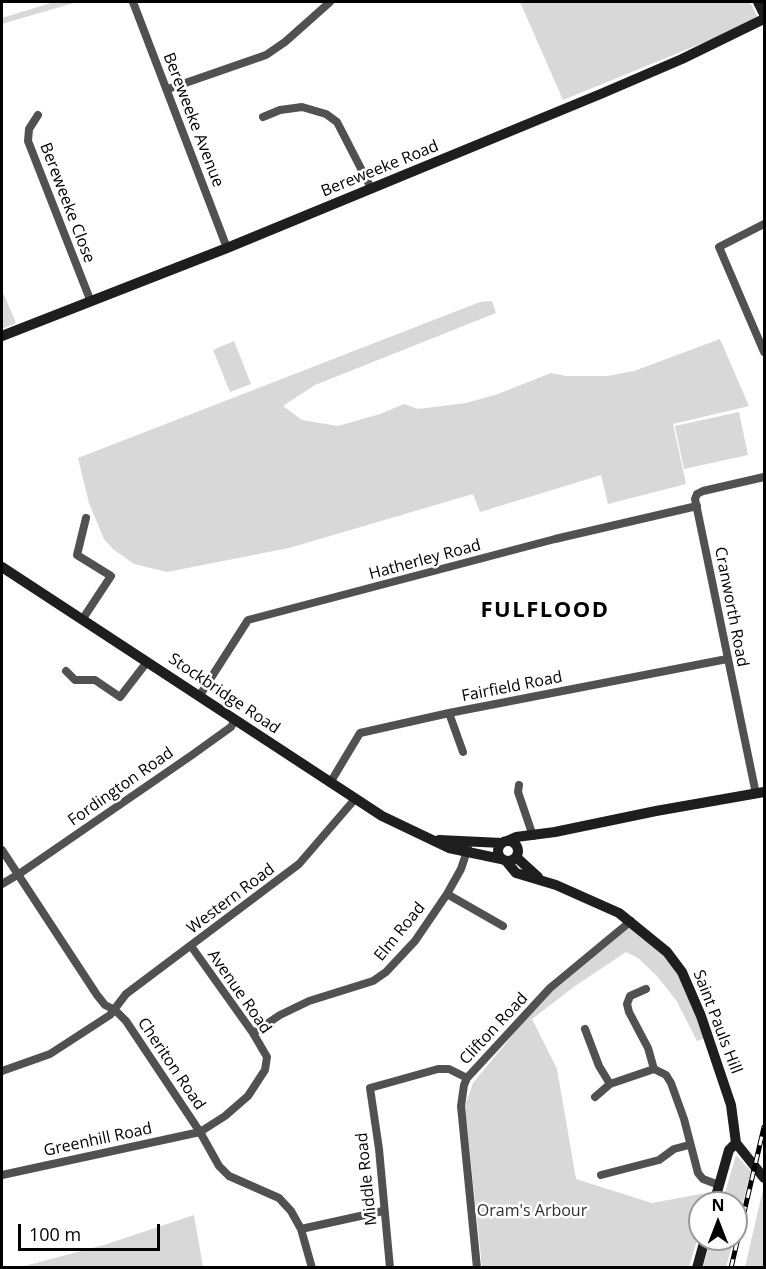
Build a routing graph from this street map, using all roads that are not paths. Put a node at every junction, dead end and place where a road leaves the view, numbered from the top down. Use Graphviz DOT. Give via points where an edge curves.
graph roads {
  1 [pos="134,2"];
  2 [pos="330,2"];
  3 [pos="758,2"];
  4 [pos="765,14"];
  5 [pos="765,19"];
  6 [pos="168,89"];
  7 [pos="38,115"];
  8 [pos="263,117"];
  9 [pos="371,188"];
  10 [pos="765,224"];
  11 [pos="226,248"];
  12 [pos="91,302"];
  13 [pos="2,336"];
  14 [pos="765,352"];
  15 [pos="765,477"];
  16 [pos="697,506"];
  17 [pos="86,518"];
  18 [pos="2,567"];
  19 [pos="82,620"];
  20 [pos="727,659"];
  21 [pos="147,662"];
  22 [pos="66,671"];
  23 [pos="200,695"];
  24 [pos="449,713"];
  25 [pos="235,720"];
  26 [pos="463,752"];
  27 [pos="330,783"];
  28 [pos="519,784"];
  29 [pos="760,793"];
  30 [pos="355,799"];
  31 [pos="533,836"];
  32 [pos="504,842"];
  33 [pos="468,847"];
  34 [pos="2,850"];
  35 [pos="511,857"];
  36 [pos="19,874"];
  37 [pos="2,884"];
  38 [pos="447,894"];
  39 [pos="631,921"];
  40 [pos="503,926"];
  41 [pos="191,946"];
  42 [pos="646,989"];
  43 [pos="115,1010"];
  44 [pos="585,1029"];
  45 [pos="253,1034"];
  46 [pos="654,1070"];
  47 [pos="2,1071"];
  48 [pos="467,1078"];
  49 [pos="610,1084"];
  50 [pos="595,1097"];
  51 [pos="200,1132"];
  52 [pos="689,1145"];
  53 [pos="738,1147"];
  54 [pos="601,1174"];
  55 [pos="2,1175"];
  56 [pos="765,1178"];
  57 [pos="719,1185"];
  58 [pos="717,1191"];
  59 [pos="383,1211"];
  60 [pos="301,1230"];
  61 [pos="702,1251"];
  62 [pos="312,1268"];
  63 [pos="390,1268"];
  64 [pos="477,1268"];
  65 [pos="698,1268"];
  1 -- 6 [label="street, Bereweeke Avenue"];
  2 -- 6 [label="street" via="266,55"];
  3 -- 4 [label="main road"];
  5 -- 9 [label="main road, Bereweeke Road" via="682,59"];
  6 -- 11 [label="street, Bereweeke Avenue"];
  7 -- 12 [label="street, Bereweeke Close" via="29,129 28,141"];
  8 -- 9 [label="street" via="302,107 326,114 337,122"];
  9 -- 11 [label="main road, Bereweeke Road"];
  10 -- 14 [label="street" via="719,247"];
  11 -- 12 [label="main road, Bereweeke Road"];
  12 -- 13 [label="main road, Bereweeke Road"];
  15 -- 16 [label="street" via="703,490 695,499"];
  16 -- 20 [label="street, Cranworth Road"];
  16 -- 23 [label="street, Hatherley Road" via="248,620"];
  17 -- 19 [label="street" via="77,555 111,576"];
  18 -- 19 [label="main road, Stockbridge Road"];
  19 -- 21 [label="main road, Stockbridge Road"];
  20 -- 24 [label="street, Fairfield Road"];
  20 -- 29 [label="street, Cranworth Road"];
  21 -- 22 [label="street" via="120,697 95,680 75,680"];
  21 -- 23 [label="main road, Stockbridge Road"];
  23 -- 25 [label="main road, Stockbridge Road"];
  24 -- 26 [label="street"];
  24 -- 27 [label="street, Fairfield Road" via="360,733"];
  25 -- 27 [label="main road, Stockbridge Road"];
  25 -- 36 [label="street, Fordington Road" via="231,727"];
  27 -- 30 [label="main road, Stockbridge Road"];
  28 -- 31 [label="street" via="518,792"];
  29 -- 31 [label="main road, Stockbridge Road"];
  30 -- 33 [label="main road, Stockbridge Road" via="398,825 433,840"];
  30 -- 41 [label="street, Western Road" via="299,864"];
  31 -- 32 [label="main road, Stockbridge Road"];
  31 -- 35 [label="main road"];
  32 -- 33 [label="main road, Stockbridge Road"];
  32 -- 35 [label="main road" via="515,844"];
  32 -- 35 [label="main road" via="497,851"];
  33 -- 35 [label="main road, Stockbridge Road"];
  33 -- 38 [label="street, Elm Road"];
  34 -- 36 [label="street, Cheriton Road"];
  35 -- 39 [label="main road, Saint Pauls Hill" via="516,873 606,906"];
  36 -- 37 [label="street, Fordington Road"];
  36 -- 43 [label="street, Cheriton Road" via="97,995"];
  38 -- 40 [label="street"];
  38 -- 45 [label="street, Elm Road" via="415,941 380,976 309,1001"];
  39 -- 48 [label="street, Clifton Road" via="550,988"];
  39 -- 53 [label="main road, Saint Pauls Hill" via="667,952 682,972 724,1082"];
  41 -- 43 [label="street, Western Road" via="126,994"];
  41 -- 45 [label="street, Avenue Road"];
  42 -- 46 [label="street" via="630,996 627,1004"];
  43 -- 47 [label="street, Western Road" via="56,1051"];
  43 -- 51 [label="street, Cheriton Road"];
  44 -- 49 [label="street"];
  45 -- 51 [label="street, Avenue Road" via="267,1057 265,1070 248,1096"];
  46 -- 49 [label="street"];
  46 -- 52 [label="street" via="666,1075 671,1083"];
  48 -- 59 [label="street, Middle Road" via="438,1069 370,1088"];
  48 -- 64 [label="street, Clifton Road" via="461,1106"];
  49 -- 50 [label="street"];
  51 -- 55 [label="street, Greenhill Road"];
  51 -- 60 [label="street, Cheriton Road" via="214,1159 229,1176 279,1198 291,1210"];
  52 -- 54 [label="street" via="674,1149 659,1160"];
  52 -- 57 [label="street" via="698,1173"];
  53 -- 56 [label="main road"];
  53 -- 57 [label="main road" via="729,1150"];
  57 -- 58 [label="main road"];
  59 -- 60 [label="street"];
  59 -- 63 [label="street, Middle Road"];
  60 -- 62 [label="street, Cheriton Road"];
  61 -- 65 [label="main road"];
}
